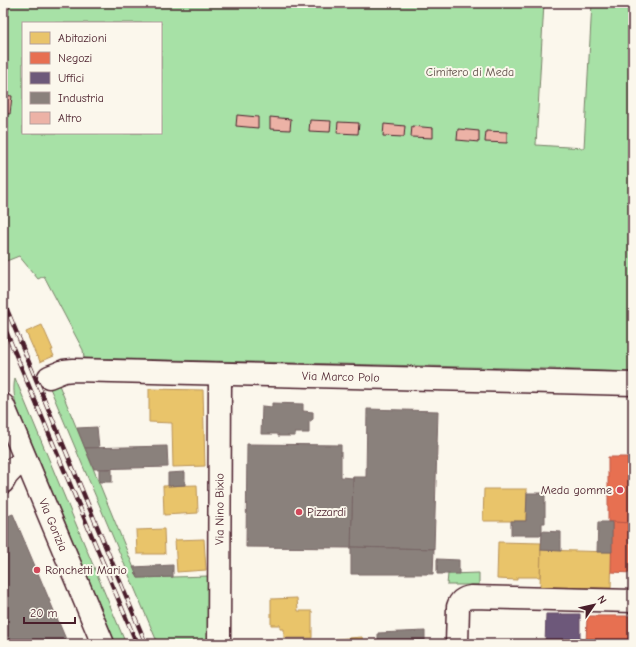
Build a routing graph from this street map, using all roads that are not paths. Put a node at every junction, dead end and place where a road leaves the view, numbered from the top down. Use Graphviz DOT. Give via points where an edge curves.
graph roads {
  1 [pos="220,374"];
  2 [pos="49,377"];
  3 [pos="633,384"];
  4 [pos="3,405"];
  5 [pos="26,461"];
  6 [pos="3,482"];
  7 [pos="633,601"];
  8 [pos="103,644"];
  9 [pos="219,644"];
  10 [pos="457,644"];
  1 -- 2 [label="street, Via Marco Polo" via="73,370"];
  1 -- 3 [label="street, Via Marco Polo"];
  1 -- 9 [label="street, Via Nino Bixio"];
  4 -- 5 [label="street, Via Gorizia"];
  5 -- 6 [label="street" via="10,470"];
  5 -- 8 [label="street, Via Gorizia"];
  7 -- 10 [label="street" via="471,597 462,599 458,607"];
}
